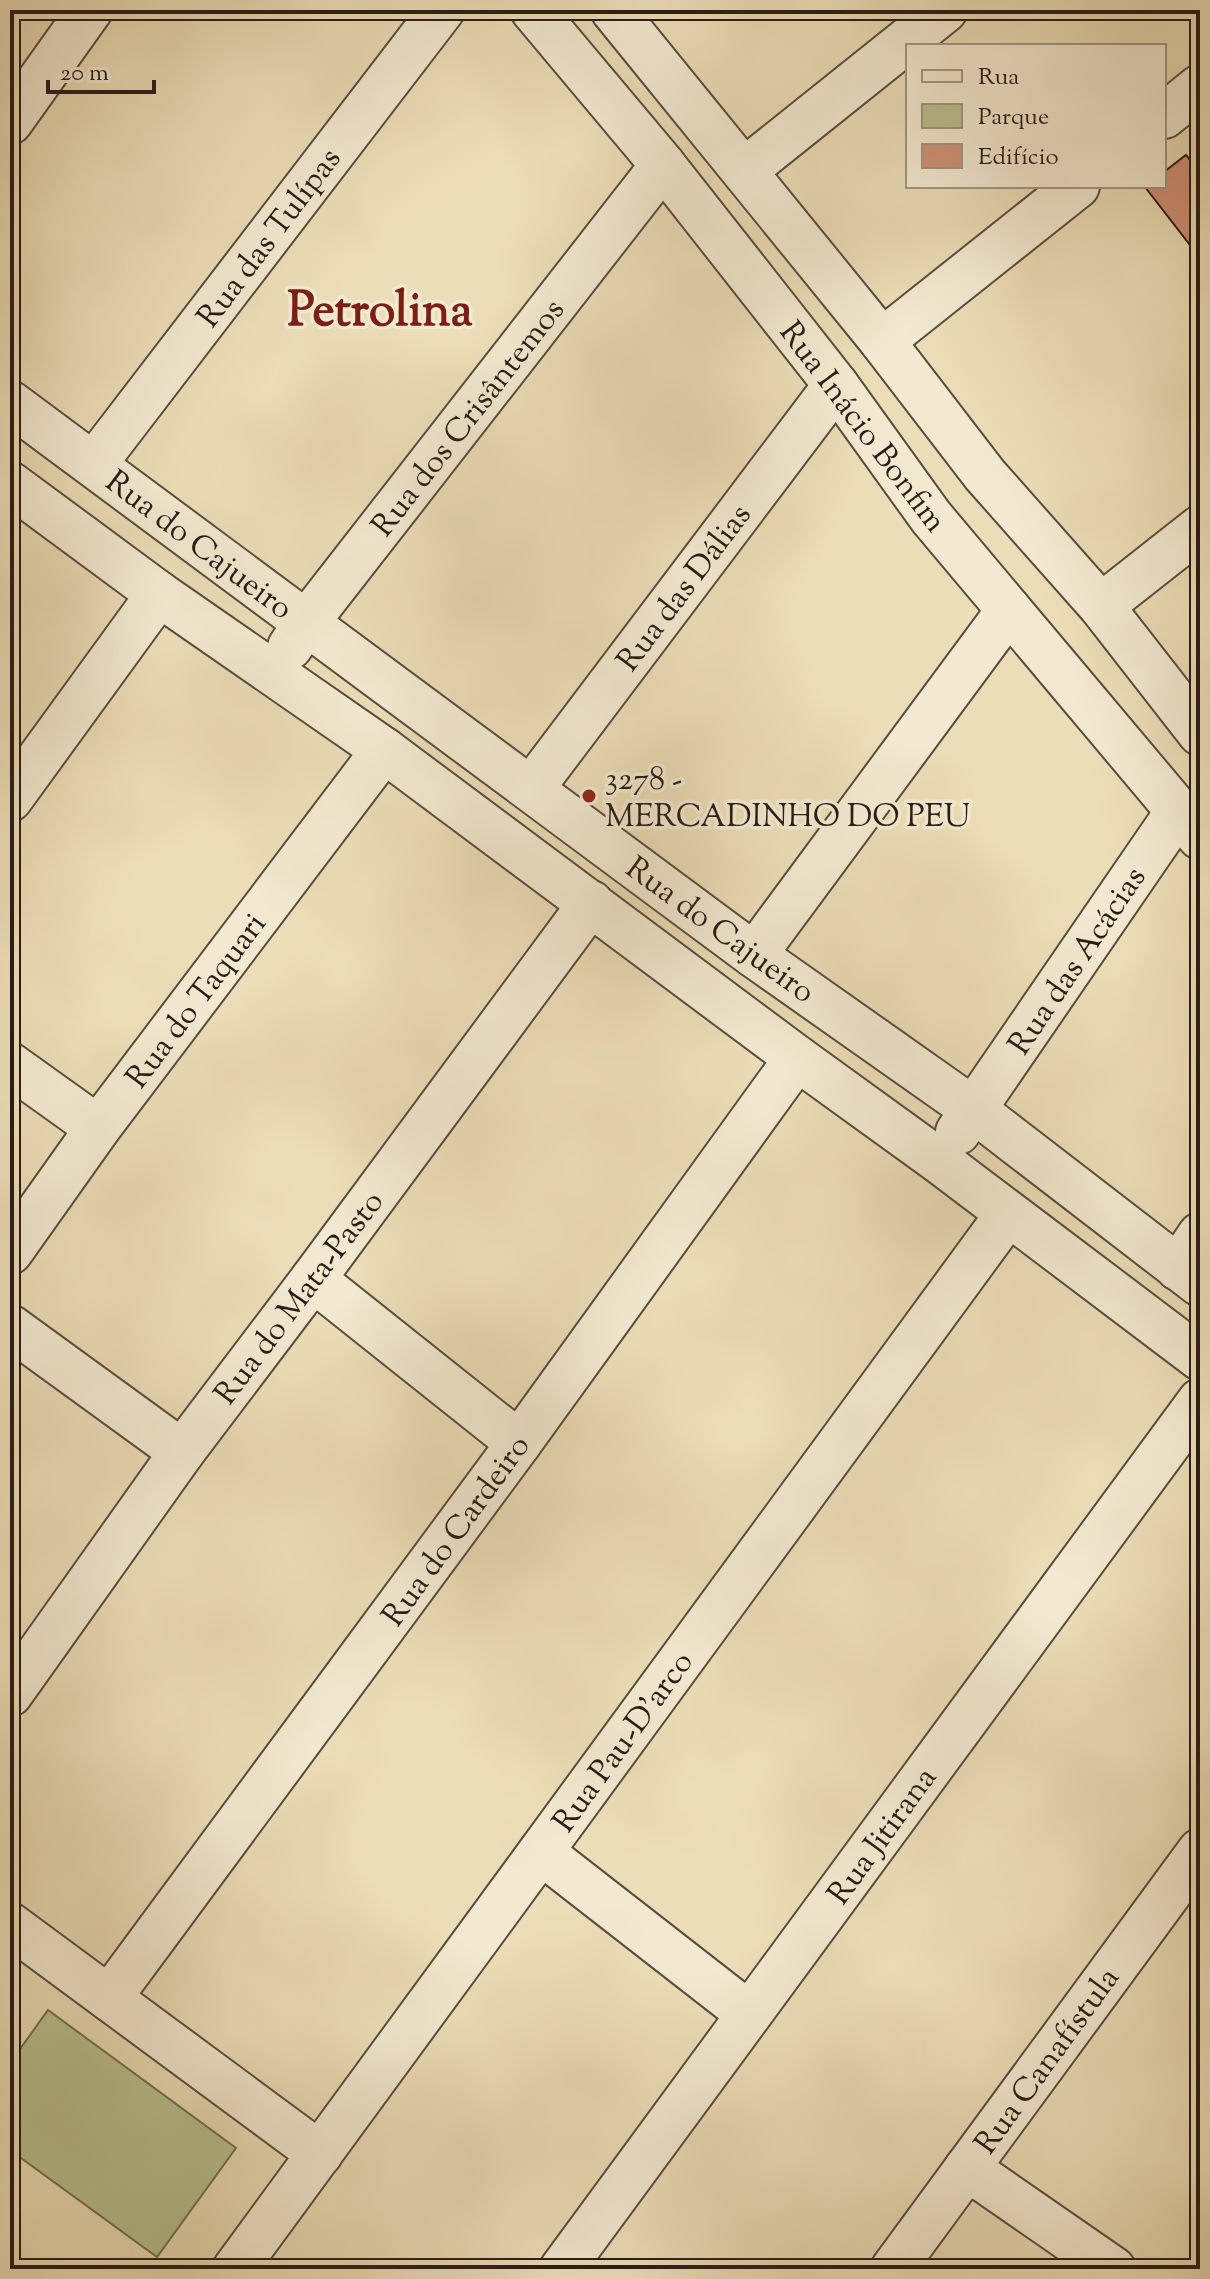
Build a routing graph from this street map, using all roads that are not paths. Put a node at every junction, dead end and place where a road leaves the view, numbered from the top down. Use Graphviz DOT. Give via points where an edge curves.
graph roads {
  1 [pos="90,10"];
  2 [pos="442,10"];
  3 [pos="533,10"];
  4 [pos="945,10"];
  5 [pos="621,20"];
  6 [pos="584,70"];
  7 [pos="1200,87"];
  8 [pos="1166,114"];
  9 [pos="10,122"];
  10 [pos="663,165"];
  11 [pos="745,170"];
  12 [pos="1074,188"];
  13 [pos="882,341"];
  14 [pos="836,385"];
  15 [pos="10,403"];
  16 [pos="94,464"];
  17 [pos="985,475"];
  18 [pos="10,484"];
  19 [pos="931,517"];
  20 [pos="1200,528"];
  21 [pos="159,594"];
  22 [pos="1101,606"];
  23 [pos="1009,610"];
  24 [pos="306,623"];
  25 [pos="273,672"];
  26 [pos="1200,733"];
  27 [pos="384,750"];
  28 [pos="531,789"];
  29 [pos="10,799"];
  30 [pos="1189,824"];
  31 [pos="591,903"];
  32 [pos="754,955"];
  33 [pos="797,1058"];
  34 [pos="10,1065"];
  35 [pos="974,1110"];
  36 [pos="98,1128"];
  37 [pos="938,1160"];
  38 [pos="1008,1214"];
  39 [pos="10,1252"];
  40 [pos="1193,1262"];
  41 [pos="313,1279"];
  42 [pos="10,1327"];
  43 [pos="1200,1358"];
  44 [pos="1200,1401"];
  45 [pos="519,1443"];
  46 [pos="182,1452"];
  47 [pos="10,1694"];
  48 [pos="1200,1851"];
  49 [pos="541,1852"];
  50 [pos="10,1925"];
  51 [pos="109,1998"];
  52 [pos="749,2014"];
  53 [pos="320,2154"];
  54 [pos="967,2168"];
  55 [pos="235,2269"];
  56 [pos="562,2269"];
  57 [pos="893,2269"];
  58 [pos="1113,2269"];
  1 -- 9 [label="street"];
  2 -- 16 [label="street, Rua das Tulípas"];
  3 -- 6 [label="street, Rua Inácio Bonfim"];
  4 -- 11 [label="street"];
  5 -- 6 [label="street"];
  5 -- 11 [label="street, Rua Inácio Bonfim"];
  6 -- 10 [label="street, Rua Inácio Bonfim"];
  7 -- 8 [label="street"];
  10 -- 14 [label="street, Rua Inácio Bonfim"];
  10 -- 24 [label="street, Rua dos Crisântemos"];
  11 -- 13 [label="street, Rua Inácio Bonfim"];
  12 -- 13 [label="street"];
  13 -- 17 [label="street, Rua Inácio Bonfim"];
  14 -- 19 [label="street, Rua Inácio Bonfim"];
  14 -- 28 [label="street, Rua das Dálias"];
  15 -- 16 [label="street, Rua do Cajueiro"];
  16 -- 24 [label="street, Rua do Cajueiro"];
  17 -- 19 [label="street"];
  17 -- 22 [label="street, Rua Inácio Bonfim"];
  18 -- 21 [label="street, Rua do Cajueiro"];
  19 -- 23 [label="street, Rua Inácio Bonfim"];
  20 -- 22 [label="street"];
  21 -- 25 [label="street, Rua do Cajueiro"];
  21 -- 29 [label="street"];
  22 -- 26 [label="street, Rua Inácio Bonfim"];
  23 -- 30 [label="street, Rua Inácio Bonfim"];
  23 -- 32 [label="street"];
  24 -- 25 [label="street, Rua dos Crisântemos"];
  24 -- 28 [label="street, Rua do Cajueiro"];
  25 -- 27 [label="street, Rua do Cajueiro"];
  27 -- 31 [label="street, Rua do Cajueiro"];
  27 -- 36 [label="street, Rua do Taquari"];
  28 -- 32 [label="street, Rua do Cajueiro"];
  30 -- 35 [label="street, Rua das Acácias"];
  31 -- 33 [label="street, Rua do Cajueiro"];
  31 -- 41 [label="street, Rua do Mata-Pasto"];
  32 -- 35 [label="street, Rua do Cajueiro"];
  33 -- 37 [label="street, Rua do Cajueiro"];
  33 -- 45 [label="street, Rua do Cardeiro"];
  34 -- 36 [label="street"];
  35 -- 37 [label="street, Rua das Acácias"];
  35 -- 40 [label="street, Rua do Cajueiro"];
  36 -- 39 [label="street, Rua do Taquari"];
  37 -- 38 [label="street, Rua do Cajueiro"];
  38 -- 43 [label="street, Rua do Cajueiro"];
  38 -- 49 [label="street, Rua Pau-D'arco"];
  41 -- 45 [label="street"];
  41 -- 46 [label="street, Rua do Mata-Pasto"];
  42 -- 46 [label="street"];
  44 -- 52 [label="street, Rua Jitirana"];
  45 -- 51 [label="street, Rua do Cardeiro"];
  46 -- 47 [label="street, Rua do Mata-Pasto"];
  48 -- 54 [label="street, Rua Canafístula"];
  49 -- 52 [label="street"];
  49 -- 53 [label="street, Rua Pau-D'arco"];
  50 -- 51 [label="street"];
  51 -- 53 [label="street"];
  52 -- 56 [label="street, Rua Jitirana"];
  53 -- 55 [label="street, Rua Pau-D'arco"];
  54 -- 57 [label="street, Rua Canafístula"];
  54 -- 58 [label="street"];
}
